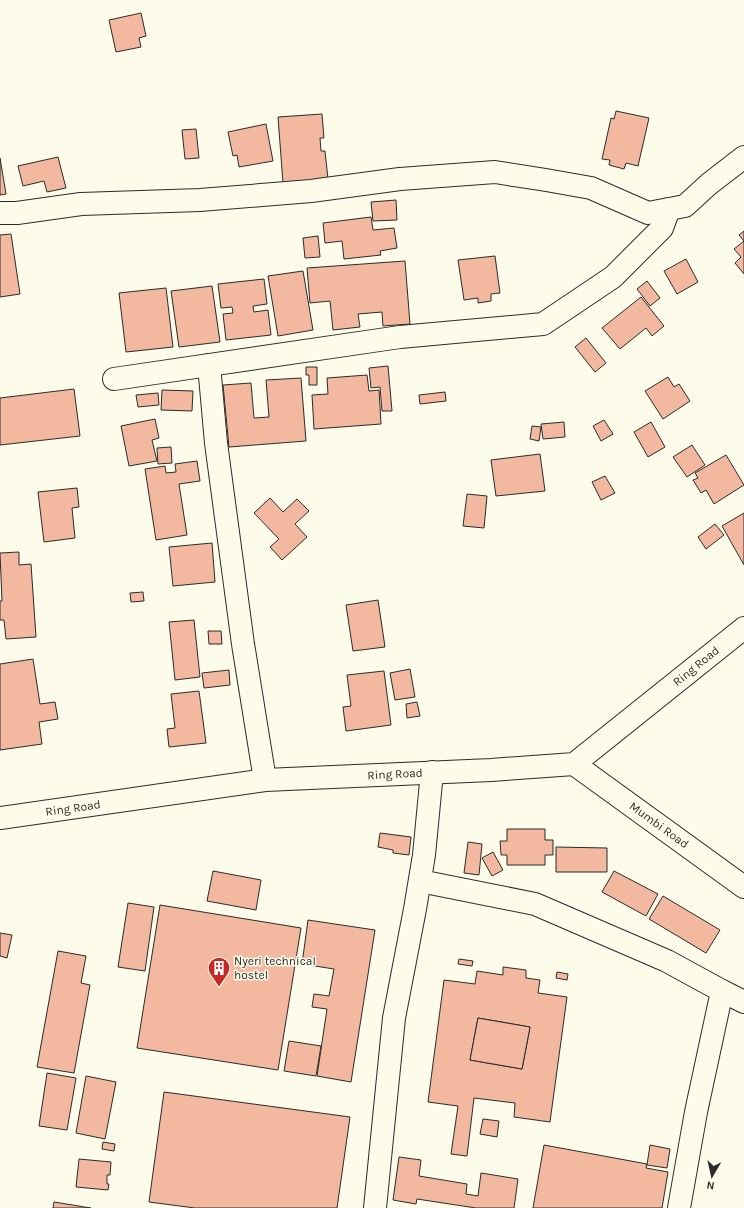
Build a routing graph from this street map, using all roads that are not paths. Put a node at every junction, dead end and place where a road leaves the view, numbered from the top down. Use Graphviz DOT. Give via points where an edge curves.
graph roads {
  1 [pos="744,157"];
  2 [pos="669,209"];
  3 [pos="0,213"];
  4 [pos="209,365"];
  5 [pos="114,379"];
  6 [pos="744,628"];
  7 [pos="574,764"];
  8 [pos="432,772"];
  9 [pos="265,780"];
  10 [pos="0,818"];
  11 [pos="420,881"];
  12 [pos="744,887"];
  13 [pos="722,990"];
  14 [pos="744,1002"];
  15 [pos="375,1208"];
  16 [pos="679,1208"];
  1 -- 2 [label="street" via="685,206"];
  2 -- 3 [label="street" via="648,213 591,188 495,172 400,179 312,191 224,198 81,204"];
  2 -- 4 [label="street" via="662,228 613,277 543,324 400,337"];
  4 -- 5 [label="street"];
  4 -- 9 [label="street" via="216,443 243,644"];
  6 -- 7 [label="street, Ring Road"];
  7 -- 8 [label="street, Ring Road"];
  7 -- 12 [label="street, Mumbi Road"];
  8 -- 9 [label="street, Ring Road"];
  8 -- 11 [label="street"];
  9 -- 10 [label="street, Ring Road"];
  11 -- 13 [label="street" via="535,904 668,961"];
  11 -- 15 [label="street" via="394,1018"];
  13 -- 14 [label="street"];
  13 -- 16 [label="street"];
}
